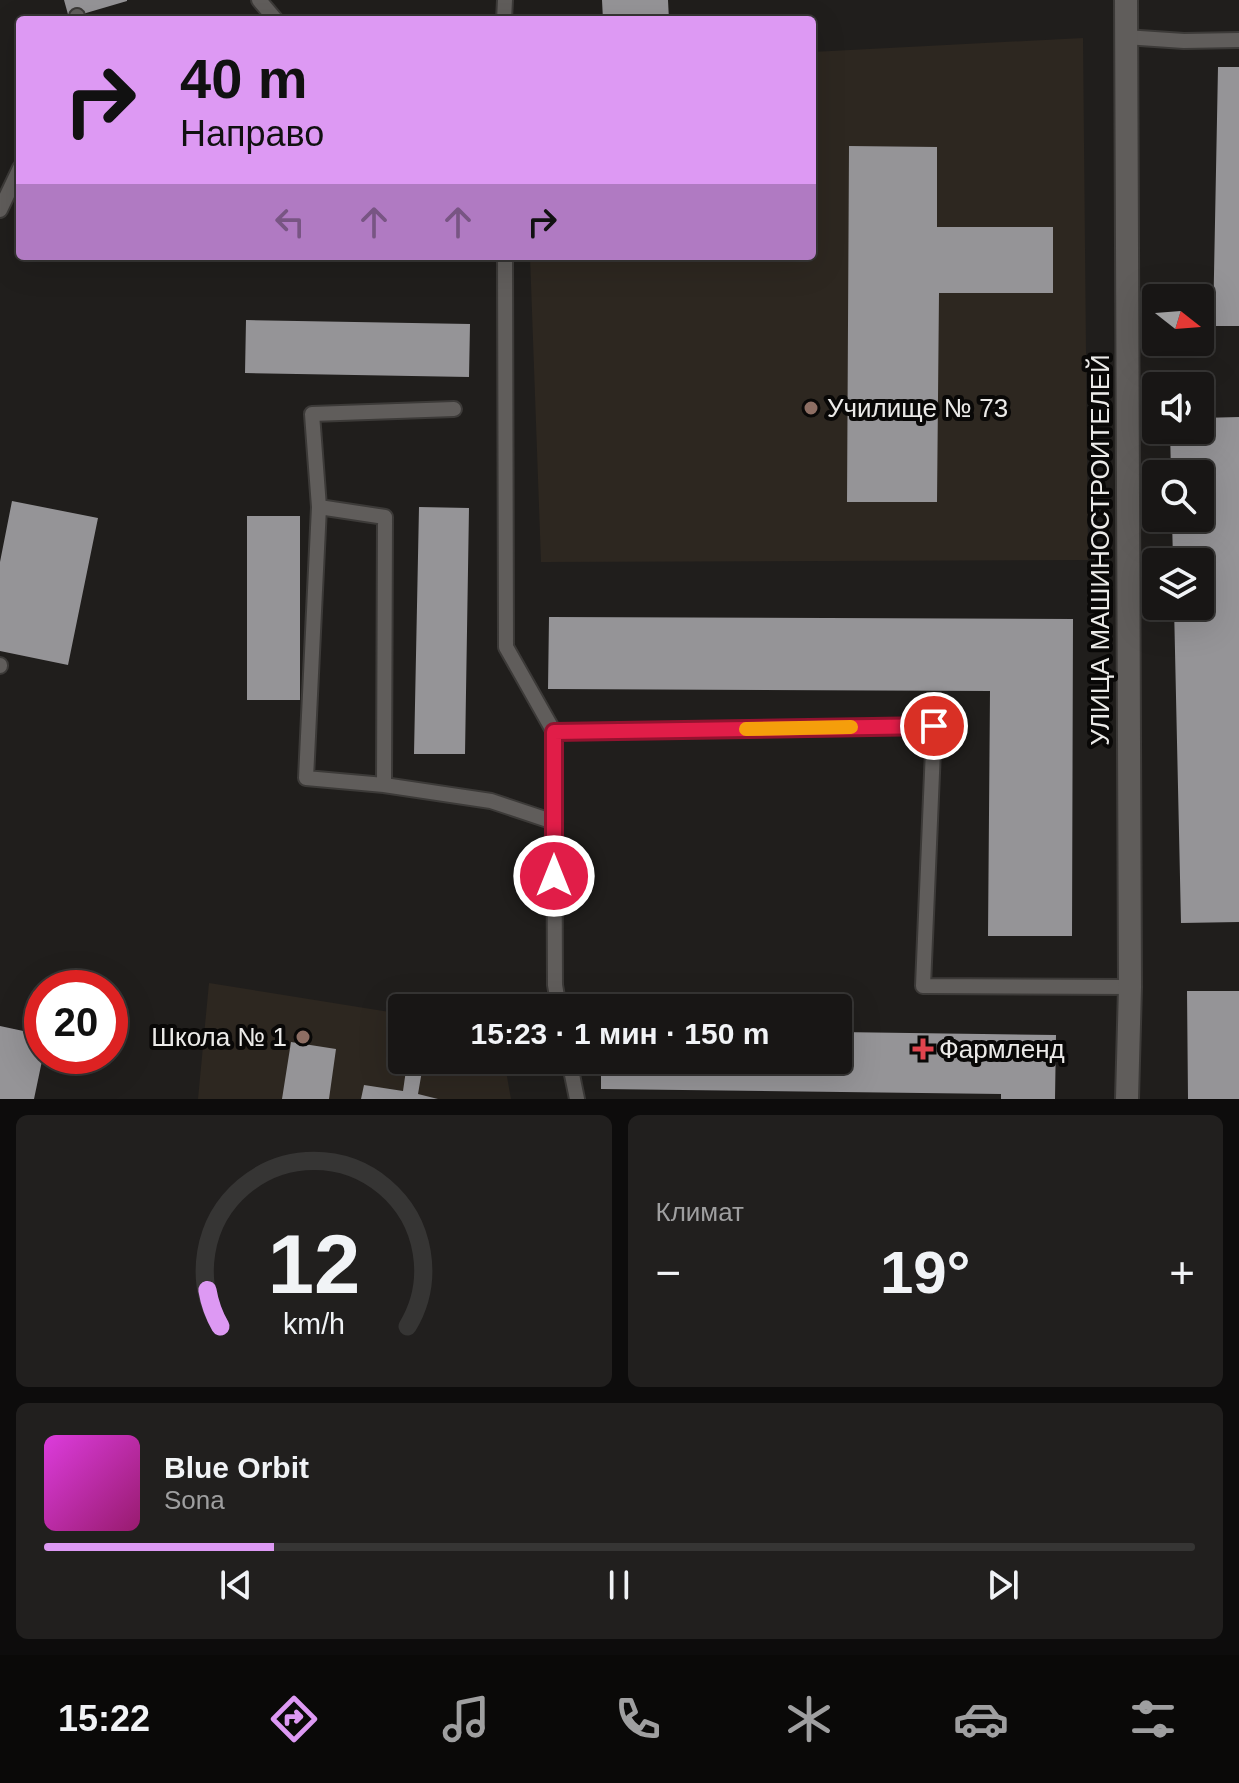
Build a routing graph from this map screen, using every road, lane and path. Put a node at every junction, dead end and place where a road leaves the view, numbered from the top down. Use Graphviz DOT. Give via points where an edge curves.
graph roads {
  1 [pos="259,0"];
  2 [pos="1126,0"];
  3 [pos="273,16"];
  4 [pos="1125,37"];
  5 [pos="1239,40"];
  6 [pos="16,176"];
  7 [pos="0,210"];
  8 [pos="505,260"];
  9 [pos="454,409"];
  10 [pos="319,507"];
  11 [pos="554,732"];
  12 [pos="384,785"];
  13 [pos="554,822"];
  14 [pos="1130,987"];
  15 [pos="557,994"];
  16 [pos="572,1074"];
  17 [pos="577,1099"];
  18 [pos="1127,1099"];
  1 -- 3 [label="lane"];
  2 -- 4 [label="street, УЛИЦА МАШИНОСТРОИТЕЛЕЙ"];
  4 -- 5 [label="lane"];
  4 -- 14 [label="street, УЛИЦА МАШИНОСТРОИТЕЛЕЙ"];
  6 -- 7 [label="lane"];
  8 -- 11 [label="lane" via="506,647"];
  9 -- 10 [label="lane" via="312,414"];
  10 -- 12 [label="lane" via="385,517"];
  10 -- 12 [label="lane" via="306,778"];
  11 -- 13 [label="lane"];
  11 -- 14 [label="lane" via="934,726 923,986"];
  12 -- 13 [label="lane" via="491,801"];
  13 -- 15 [label="lane"];
  14 -- 18 [label="street, УЛИЦА МАШИНОСТРОИТЕЛЕЙ"];
  16 -- 17 [label="lane"];
}
